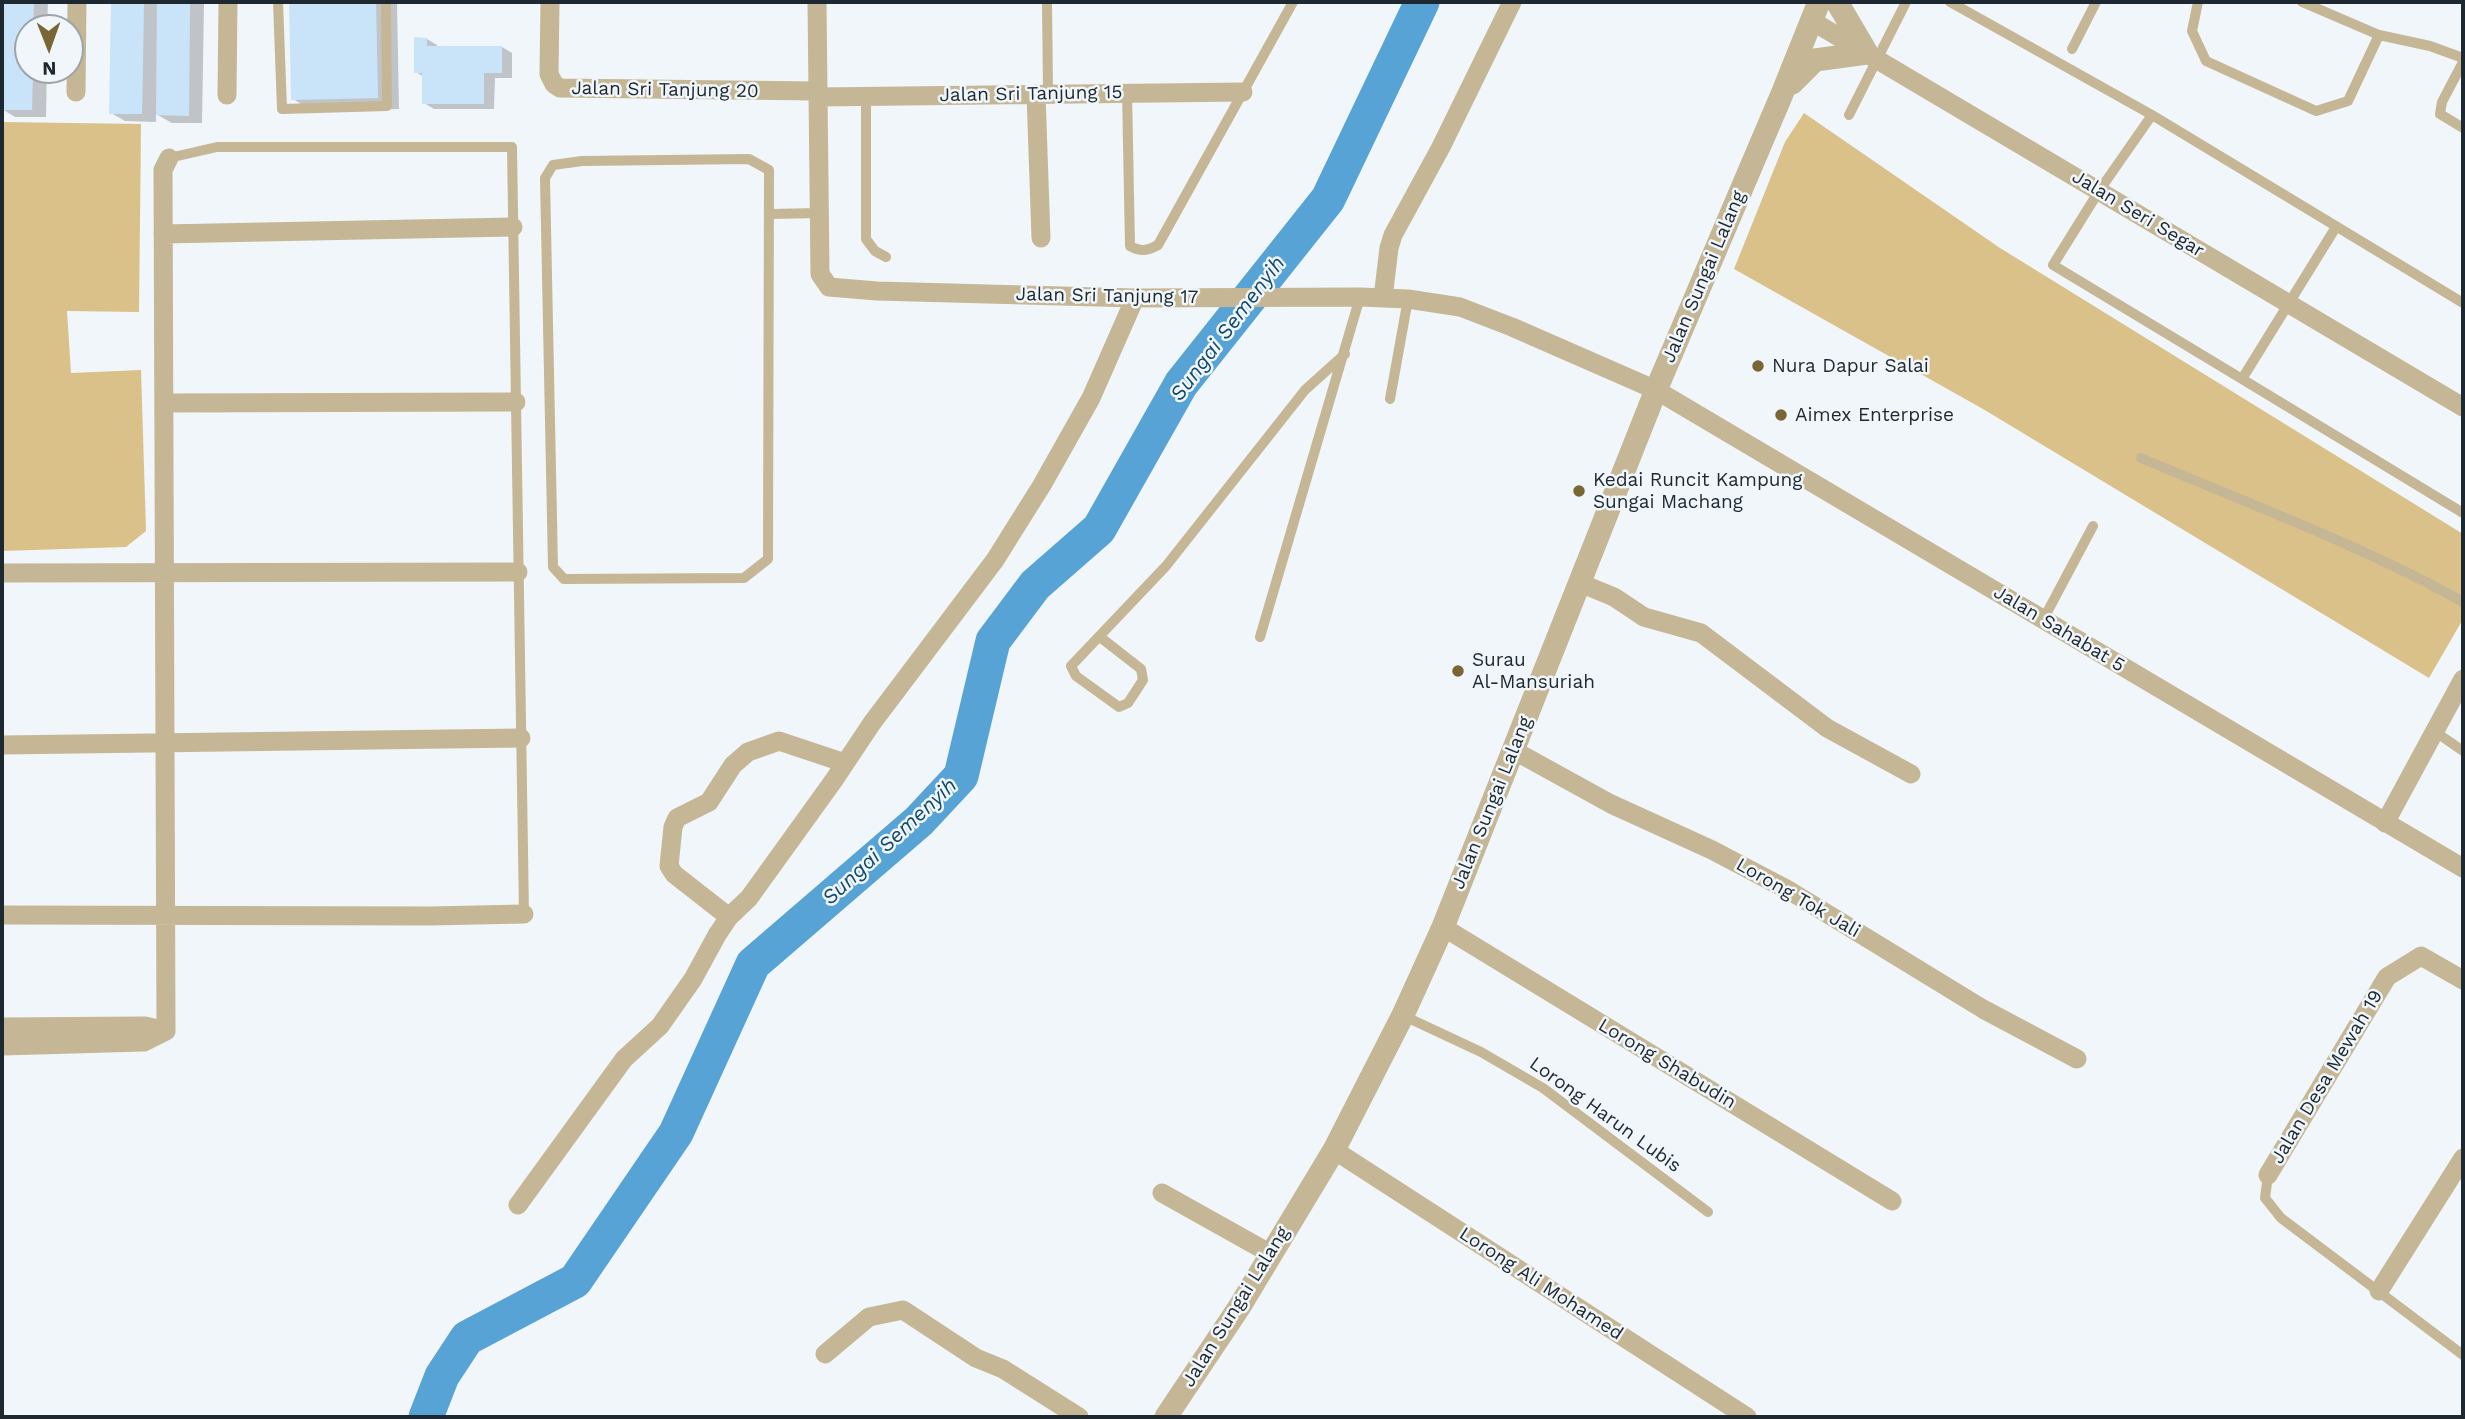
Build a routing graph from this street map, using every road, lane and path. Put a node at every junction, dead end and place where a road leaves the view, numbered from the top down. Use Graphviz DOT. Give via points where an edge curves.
graph roads {
  1 [pos="76,2"];
  2 [pos="228,2"];
  3 [pos="278,2"];
  4 [pos="386,2"];
  5 [pos="550,2"];
  6 [pos="817,2"];
  7 [pos="1047,2"];
  8 [pos="1293,2"];
  9 [pos="1512,2"];
  10 [pos="1837,2"];
  11 [pos="1906,2"];
  12 [pos="1950,2"];
  13 [pos="2096,2"];
  14 [pos="2198,2"];
  15 [pos="2302,2"];
  16 [pos="1816,11"];
  17 [pos="2379,35"];
  18 [pos="2072,49"];
  19 [pos="1871,56"];
  20 [pos="2463,60"];
  21 [pos="76,92"];
  22 [pos="1127,92"];
  23 [pos="1243,92"];
  24 [pos="819,94"];
  25 [pos="1042,94"];
  26 [pos="1782,94"];
  27 [pos="227,95"];
  28 [pos="866,97"];
  29 [pos="1849,115"];
  30 [pos="2152,115"];
  31 [pos="2463,128"];
  32 [pos="169,158"];
  33 [pos="2099,191"];
  34 [pos="820,213"];
  35 [pos="770,214"];
  36 [pos="513,227"];
  37 [pos="2336,227"];
  38 [pos="163,234"];
  39 [pos="1041,238"];
  40 [pos="886,257"];
  41 [pos="1360,297"];
  42 [pos="1135,298"];
  43 [pos="1383,298"];
  44 [pos="1408,299"];
  45 [pos="2463,303"];
  46 [pos="2288,304"];
  47 [pos="1345,354"];
  48 [pos="2242,379"];
  49 [pos="1656,390"];
  50 [pos="1390,398"];
  51 [pos="516,402"];
  52 [pos="164,403"];
  53 [pos="2463,407"];
  54 [pos="2141,458"];
  55 [pos="2463,513"];
  56 [pos="2093,526"];
  57 [pos="165,572"];
  58 [pos="518,572"];
  59 [pos="2,573"];
  60 [pos="1580,583"];
  61 [pos="2463,602"];
  62 [pos="2043,620"];
  63 [pos="1100,637"];
  64 [pos="1260,637"];
  65 [pos="2463,679"];
  66 [pos="2434,732"];
  67 [pos="521,738"];
  68 [pos="165,743"];
  69 [pos="2,745"];
  70 [pos="1513,750"];
  71 [pos="2463,751"];
  72 [pos="845,763"];
  73 [pos="1911,774"];
  74 [pos="2385,823"];
  75 [pos="2463,868"];
  76 [pos="524,914"];
  77 [pos="2,915"];
  78 [pos="166,916"];
  79 [pos="729,917"];
  80 [pos="1443,927"];
  81 [pos="2463,980"];
  82 [pos="1403,1015"];
  83 [pos="2,1027"];
  84 [pos="166,1031"];
  85 [pos="2,1046"];
  86 [pos="2077,1059"];
  87 [pos="1334,1150"];
  88 [pos="2463,1158"];
  89 [pos="2268,1175"];
  90 [pos="1162,1193"];
  91 [pos="1892,1201"];
  92 [pos="518,1205"];
  93 [pos="1708,1212"];
  94 [pos="1271,1254"];
  95 [pos="2379,1291"];
  96 [pos="825,1354"];
  97 [pos="2463,1355"];
  98 [pos="1079,1417"];
  99 [pos="1166,1417"];
  100 [pos="1747,1417"];
  1 -- 21 [label="street"];
  2 -- 27 [label="street"];
  3 -- 4 [label="lane" via="282,109 387,106"];
  5 -- 24 [label="street, Jalan Sri Tanjung 20" via="549,74 560,89"];
  6 -- 24 [label="street, Jalan Sri Tanjung 17"];
  7 -- 25 [label="lane"];
  8 -- 23 [label="lane"];
  9 -- 43 [label="street" via="1388,248"];
  10 -- 19 [label="street"];
  11 -- 19 [label="lane"];
  12 -- 30 [label="lane"];
  13 -- 18 [label="lane"];
  14 -- 17 [label="lane" via="2192,31 2206,61 2316,111 2348,101"];
  15 -- 17 [label="lane"];
  16 -- 19 [label="street, Jalan Seri Segar"];
  16 -- 26 [label="street, Jalan Sungai Lalang"];
  17 -- 20 [label="lane" via="2430,46"];
  19 -- 26 [label="street" via="1815,60"];
  19 -- 29 [label="lane"];
  19 -- 33 [label="street, Jalan Seri Segar"];
  20 -- 31 [label="lane" via="2440,114"];
  22 -- 23 [label="street, Jalan Sri Tanjung 15"];
  22 -- 23 [label="lane" via="1130,246 1139,251 1158,245"];
  22 -- 25 [label="street, Jalan Sri Tanjung 15"];
  24 -- 28 [label="street, Jalan Sri Tanjung 15"];
  24 -- 34 [label="street, Jalan Sri Tanjung 17"];
  25 -- 28 [label="street, Jalan Sri Tanjung 15"];
  25 -- 39 [label="street"];
  26 -- 49 [label="street, Jalan Sungai Lalang"];
  28 -- 40 [label="lane" via="866,239"];
  30 -- 33 [label="lane"];
  30 -- 37 [label="lane"];
  32 -- 36 [label="lane" via="217,147 512,147"];
  32 -- 38 [label="street" via="163,170"];
  33 -- 46 [label="street, Jalan Seri Segar"];
  33 -- 48 [label="lane" via="2053,265"];
  34 -- 35 [label="lane"];
  34 -- 42 [label="street, Jalan Sri Tanjung 17" via="820,274 829,287"];
  35 -- 35 [label="lane" via="768,559 744,578 564,579 553,567 545,178 553,165 582,161 749,159 769,170"];
  36 -- 38 [label="street"];
  36 -- 51 [label="lane"];
  37 -- 45 [label="lane"];
  37 -- 46 [label="lane"];
  38 -- 52 [label="street"];
  41 -- 42 [label="street, Jalan Sri Tanjung 17"];
  41 -- 43 [label="street, Jalan Sri Tanjung 17"];
  41 -- 47 [label="lane"];
  42 -- 72 [label="street" via="1091,398 1009,538"];
  43 -- 44 [label="street, Jalan Sri Tanjung 17"];
  44 -- 49 [label="street, Jalan Sri Tanjung 17" via="1460,307"];
  44 -- 50 [label="lane"];
  46 -- 48 [label="lane"];
  46 -- 53 [label="street, Jalan Seri Segar"];
  47 -- 63 [label="lane" via="1305,390 1166,566"];
  47 -- 64 [label="lane"];
  48 -- 55 [label="lane"];
  49 -- 60 [label="street, Jalan Sungai Lalang"];
  49 -- 62 [label="street, Jalan Sahabat 5"];
  51 -- 52 [label="street"];
  51 -- 58 [label="lane"];
  52 -- 57 [label="street"];
  54 -- 61 [label="lane" via="2300,524"];
  56 -- 62 [label="lane"];
  57 -- 58 [label="street"];
  57 -- 59 [label="street"];
  57 -- 68 [label="street"];
  58 -- 67 [label="lane"];
  60 -- 70 [label="street, Jalan Sungai Lalang"];
  60 -- 73 [label="street" via="1614,597 1644,617 1702,632 1827,728"];
  62 -- 74 [label="street, Jalan Sahabat 5"];
  63 -- 63 [label="lane" via="1070,666 1076,676 1119,707 1128,703 1143,680 1141,669"];
  65 -- 66 [label="street"];
  66 -- 71 [label="lane"];
  66 -- 74 [label="street"];
  67 -- 68 [label="street"];
  67 -- 76 [label="lane"];
  68 -- 69 [label="street"];
  68 -- 78 [label="street"];
  70 -- 80 [label="street, Jalan Sungai Lalang"];
  70 -- 86 [label="street, Lorong Tok Jali" via="1611,804 1790,891 1983,1009"];
  72 -- 79 [label="street" via="749,898"];
  72 -- 79 [label="street" via="779,741 748,752 733,765 709,802 677,818 669,866"];
  74 -- 75 [label="street, Jalan Sahabat 5"];
  76 -- 78 [label="street"];
  77 -- 78 [label="street"];
  78 -- 84 [label="street"];
  79 -- 92 [label="street" via="660,1026 624,1059"];
  80 -- 82 [label="street, Jalan Sungai Lalang"];
  80 -- 91 [label="street, Lorong Shabudin"];
  81 -- 89 [label="street, Jalan Desa Mewah 19" via="2421,956 2387,977"];
  82 -- 87 [label="street, Jalan Sungai Lalang"];
  82 -- 93 [label="lane, Lorong Harun Lubis" via="1543,1088"];
  83 -- 84 [label="street" via="145,1026"];
  84 -- 85 [label="street" via="144,1042"];
  87 -- 94 [label="street, Jalan Sungai Lalang"];
  87 -- 100 [label="street, Lorong Ali Mohamed"];
  88 -- 95 [label="street"];
  89 -- 95 [label="lane" via="2265,1198 2281,1218"];
  90 -- 94 [label="street"];
  94 -- 99 [label="street, Jalan Sungai Lalang"];
  95 -- 97 [label="lane"];
  96 -- 98 [label="street" via="869,1317 903,1310"];
}
